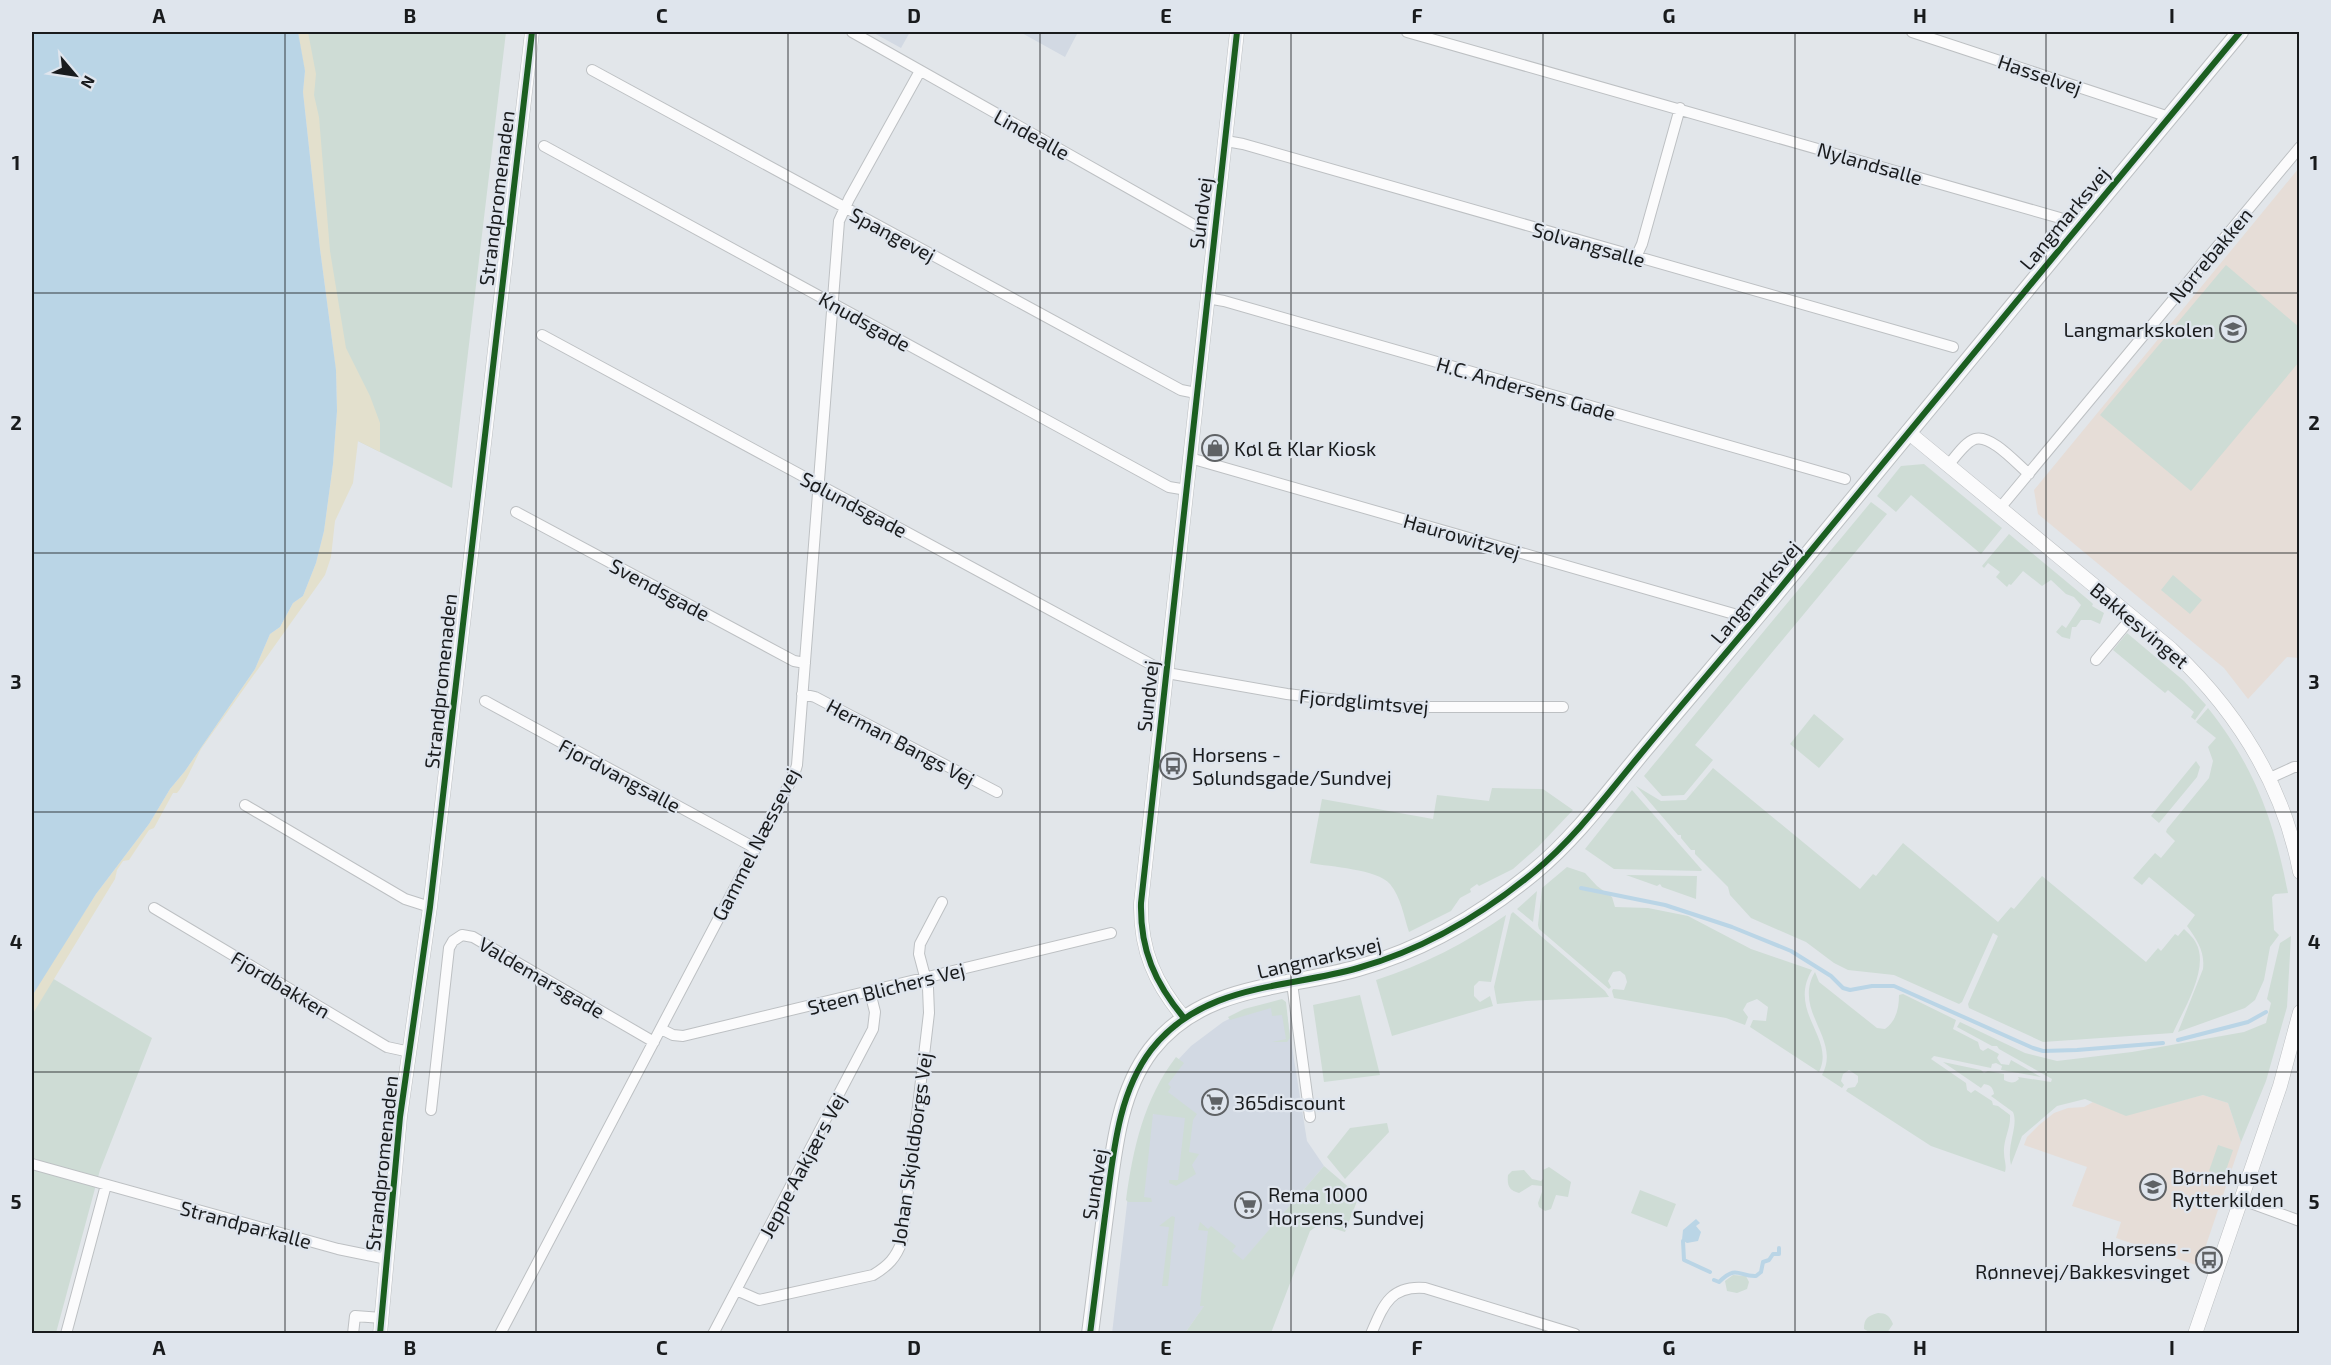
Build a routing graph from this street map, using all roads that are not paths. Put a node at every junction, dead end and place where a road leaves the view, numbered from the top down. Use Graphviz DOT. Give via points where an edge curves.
graph roads {
  1 [pos="532,32"];
  2 [pos="852,32"];
  3 [pos="1237,32"];
  4 [pos="1407,32"];
  5 [pos="1912,32"];
  6 [pos="2240,32"];
  7 [pos="592,70"];
  8 [pos="921,71"];
  9 [pos="1680,108"];
  10 [pos="2169,117"];
  11 [pos="1226,141"];
  12 [pos="544,146"];
  13 [pos="2300,147"];
  14 [pos="844,208"];
  15 [pos="2060,218"];
  16 [pos="1215,232"];
  17 [pos="1636,257"];
  18 [pos="1207,298"];
  19 [pos="834,304"];
  20 [pos="542,335"];
  21 [pos="1953,347"];
  22 [pos="1196,393"];
  23 [pos="1908,432"];
  24 [pos="1190,458"];
  25 [pos="1948,465"];
  26 [pos="2029,474"];
  27 [pos="1845,479"];
  28 [pos="819,485"];
  29 [pos="1187,490"];
  30 [pos="2000,508"];
  31 [pos="516,512"];
  32 [pos="1734,614"];
  33 [pos="2132,617"];
  34 [pos="2096,660"];
  35 [pos="805,663"];
  36 [pos="1167,673"];
  37 [pos="802,694"];
  38 [pos="485,702"];
  39 [pos="1563,707"];
  40 [pos="2300,767"];
  41 [pos="2270,778"];
  42 [pos="998,792"];
  43 [pos="244,805"];
  44 [pos="755,848"];
  45 [pos="2300,872"];
  46 [pos="942,902"];
  47 [pos="154,908"];
  48 [pos="430,908"];
  49 [pos="1111,933"];
  50 [pos="925,978"];
  51 [pos="1292,983"];
  52 [pos="870,992"];
  53 [pos="2300,1012"];
  54 [pos="1184,1018"];
  55 [pos="661,1029"];
  56 [pos="654,1042"];
  57 [pos="410,1052"];
  58 [pos="432,1110"];
  59 [pos="1310,1117"];
  60 [pos="32,1164"];
  61 [pos="106,1185"];
  62 [pos="2240,1199"];
  63 [pos="2300,1221"];
  64 [pos="387,1259"];
  65 [pos="736,1290"];
  66 [pos="382,1318"];
  67 [pos="1567,1332"];
  68 [pos="66,1334"];
  69 [pos="353,1334"];
  70 [pos="380,1334"];
  71 [pos="500,1334"];
  72 [pos="713,1334"];
  73 [pos="1090,1334"];
  74 [pos="1371,1334"];
  75 [pos="2195,1334"];
  1 -- 48 [label="street, Strandpromenaden"];
  2 -- 8 [label="street, Lindealle"];
  3 -- 11 [label="street, Sundvej"];
  4 -- 9 [label="street, Nylandsalle"];
  5 -- 10 [label="street, Hasselvej"];
  6 -- 10 [label="main road, Langmarksvej"];
  7 -- 14 [label="street, Spangevej"];
  8 -- 14 [label="street, Gammel Næssevej"];
  8 -- 16 [label="street, Lindealle" via="1201,230"];
  9 -- 15 [label="street, Nylandsalle"];
  9 -- 17 [label="street"];
  10 -- 23 [label="main road, Langmarksvej"];
  11 -- 16 [label="street, Sundvej"];
  11 -- 17 [label="street, Solvangsalle"];
  12 -- 19 [label="street, Knudsgade"];
  13 -- 26 [label="street, Nørrebakken"];
  14 -- 19 [label="street, Gammel Næssevej" via="839,221"];
  14 -- 22 [label="street, Spangevej" via="1181,390"];
  16 -- 18 [label="street, Sundvej"];
  17 -- 21 [label="street, Solvangsalle"];
  18 -- 22 [label="street, Sundvej"];
  18 -- 27 [label="street, H.C. Andersens Gade"];
  19 -- 28 [label="street, Gammel Næssevej"];
  19 -- 29 [label="street, Knudsgade" via="1169,487"];
  20 -- 28 [label="street, Sølundsgade"];
  22 -- 24 [label="street, Sundvej"];
  23 -- 25 [label="street, Bakkesvinget"];
  23 -- 51 [label="main road, Langmarksvej" via="1599,805 1535,871 1476,914 1409,951 1360,968"];
  24 -- 29 [label="street, Sundvej"];
  24 -- 32 [label="street, Haurowitzvej"];
  25 -- 26 [label="street" via="1968,443 1980,439 1993,442"];
  25 -- 30 [label="street, Bakkesvinget"];
  26 -- 30 [label="street, Nørrebakken"];
  28 -- 35 [label="street, Gammel Næssevej"];
  28 -- 36 [label="street, Sølundsgade"];
  29 -- 36 [label="street, Sundvej"];
  30 -- 33 [label="street, Bakkesvinget"];
  31 -- 35 [label="street, Svendsgade" via="794,661"];
  33 -- 34 [label="street"];
  33 -- 41 [label="street, Bakkesvinget" via="2178,655 2221,700"];
  35 -- 37 [label="street, Gammel Næssevej"];
  36 -- 39 [label="street, Fjordglimtsvej" via="1396,708"];
  36 -- 54 [label="street, Sundvej" via="1141,920 1151,968"];
  37 -- 42 [label="street, Herman Bangs Vej" via="815,697"];
  37 -- 44 [label="street, Gammel Næssevej" via="794,776"];
  38 -- 44 [label="street, Fjordvangsalle"];
  40 -- 41 [label="street"];
  41 -- 45 [label="street, Bakkesvinget"];
  43 -- 48 [label="street" via="405,899"];
  44 -- 55 [label="street, Gammel Næssevej"];
  46 -- 50 [label="street" via="920,944"];
  47 -- 57 [label="street, Fjordbakken" via="387,1047"];
  48 -- 57 [label="street, Strandpromenaden"];
  49 -- 50 [label="street, Steen Blichers Vej"];
  50 -- 52 [label="street, Steen Blichers Vej"];
  50 -- 65 [label="street, Johan Skjoldborgs Vej" via="928,1021 902,1241 894,1259 873,1275 766,1299 751,1298"];
  51 -- 54 [label="main road, Langmarksvej" via="1244,991"];
  51 -- 59 [label="street, Langmarksvej"];
  52 -- 55 [label="street, Steen Blichers Vej" via="683,1036"];
  52 -- 65 [label="street, Jeppe Aakjærs Vej" via="875,1012 873,1029"];
  53 -- 62 [label="street" via="2280,1086"];
  54 -- 73 [label="main road, Sundvej" via="1150,1051 1125,1100 1109,1184"];
  55 -- 56 [label="street, Gammel Næssevej"];
  56 -- 58 [label="street, Valdemarsgade" via="473,937 462,935 449,948"];
  56 -- 71 [label="street, Gammel Næssevej"];
  57 -- 64 [label="street, Strandpromenaden"];
  60 -- 61 [label="street, Strandparkalle"];
  61 -- 64 [label="street, Strandparkalle"];
  61 -- 68 [label="street"];
  62 -- 63 [label="street"];
  62 -- 75 [label="street"];
  64 -- 66 [label="street, Strandpromenaden"];
  65 -- 72 [label="street, Jeppe Aakjærs Vej"];
  66 -- 69 [label="street" via="355,1316"];
  66 -- 70 [label="street, Strandpromenaden"];
  67 -- 74 [label="street" via="1425,1288 1393,1295 1385,1303"];
}
